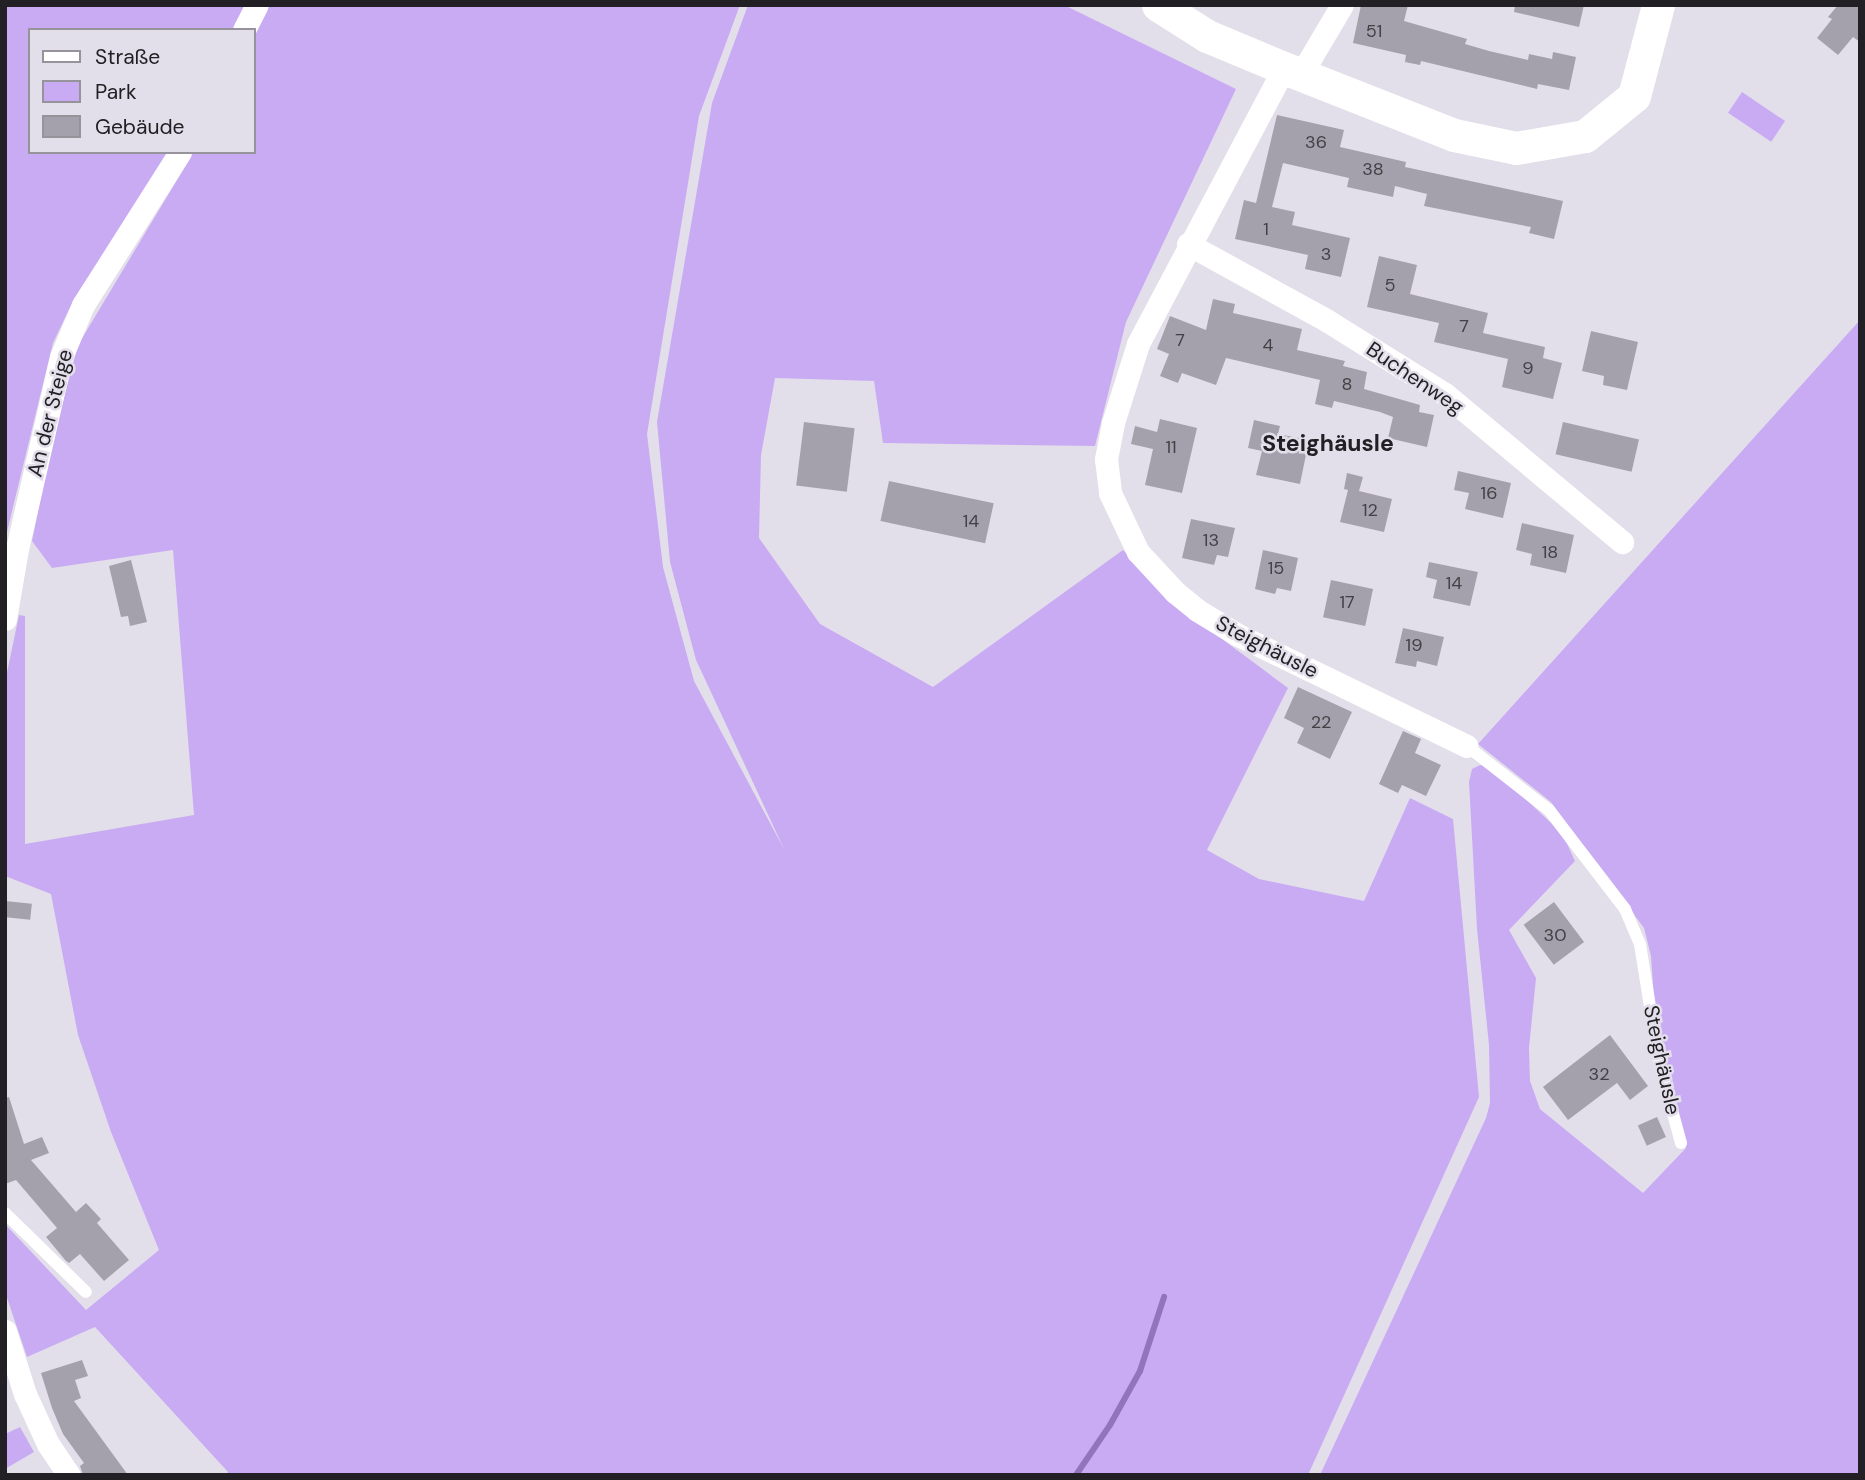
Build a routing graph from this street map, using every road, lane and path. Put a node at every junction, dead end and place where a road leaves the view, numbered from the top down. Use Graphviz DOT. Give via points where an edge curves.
graph roads {
  1 [pos="257,5"];
  2 [pos="1158,5"];
  3 [pos="1342,5"];
  4 [pos="1658,5"];
  5 [pos="245,28"];
  6 [pos="1292,71"];
  7 [pos="179,154"];
  8 [pos="1188,244"];
  9 [pos="1622,542"];
  10 [pos="5,619"];
  11 [pos="1467,746"];
  12 [pos="1681,1143"];
  13 [pos="5,1213"];
  14 [pos="86,1292"];
  15 [pos="5,1331"];
  16 [pos="69,1475"];
  1 -- 5 [label="street"];
  2 -- 6 [label="street" via="1207,36"];
  3 -- 6 [label="street, Steighäusle"];
  4 -- 6 [label="street" via="1634,96 1585,136 1516,148 1454,135"];
  6 -- 8 [label="street, Steighäusle"];
  7 -- 10 [label="street, An der Steige" via="83,305 61,357"];
  8 -- 9 [label="street, Buchenweg" via="1326,320 1445,394"];
  8 -- 11 [label="street, Steighäusle" via="1138,344 1106,459 1110,493 1138,552 1197,611 1237,635"];
  11 -- 12 [label="lane, Steighäusle" via="1549,810 1625,909 1640,944 1659,1062"];
  13 -- 14 [label="lane"];
  15 -- 16 [label="street" via="31,1406"];
}
